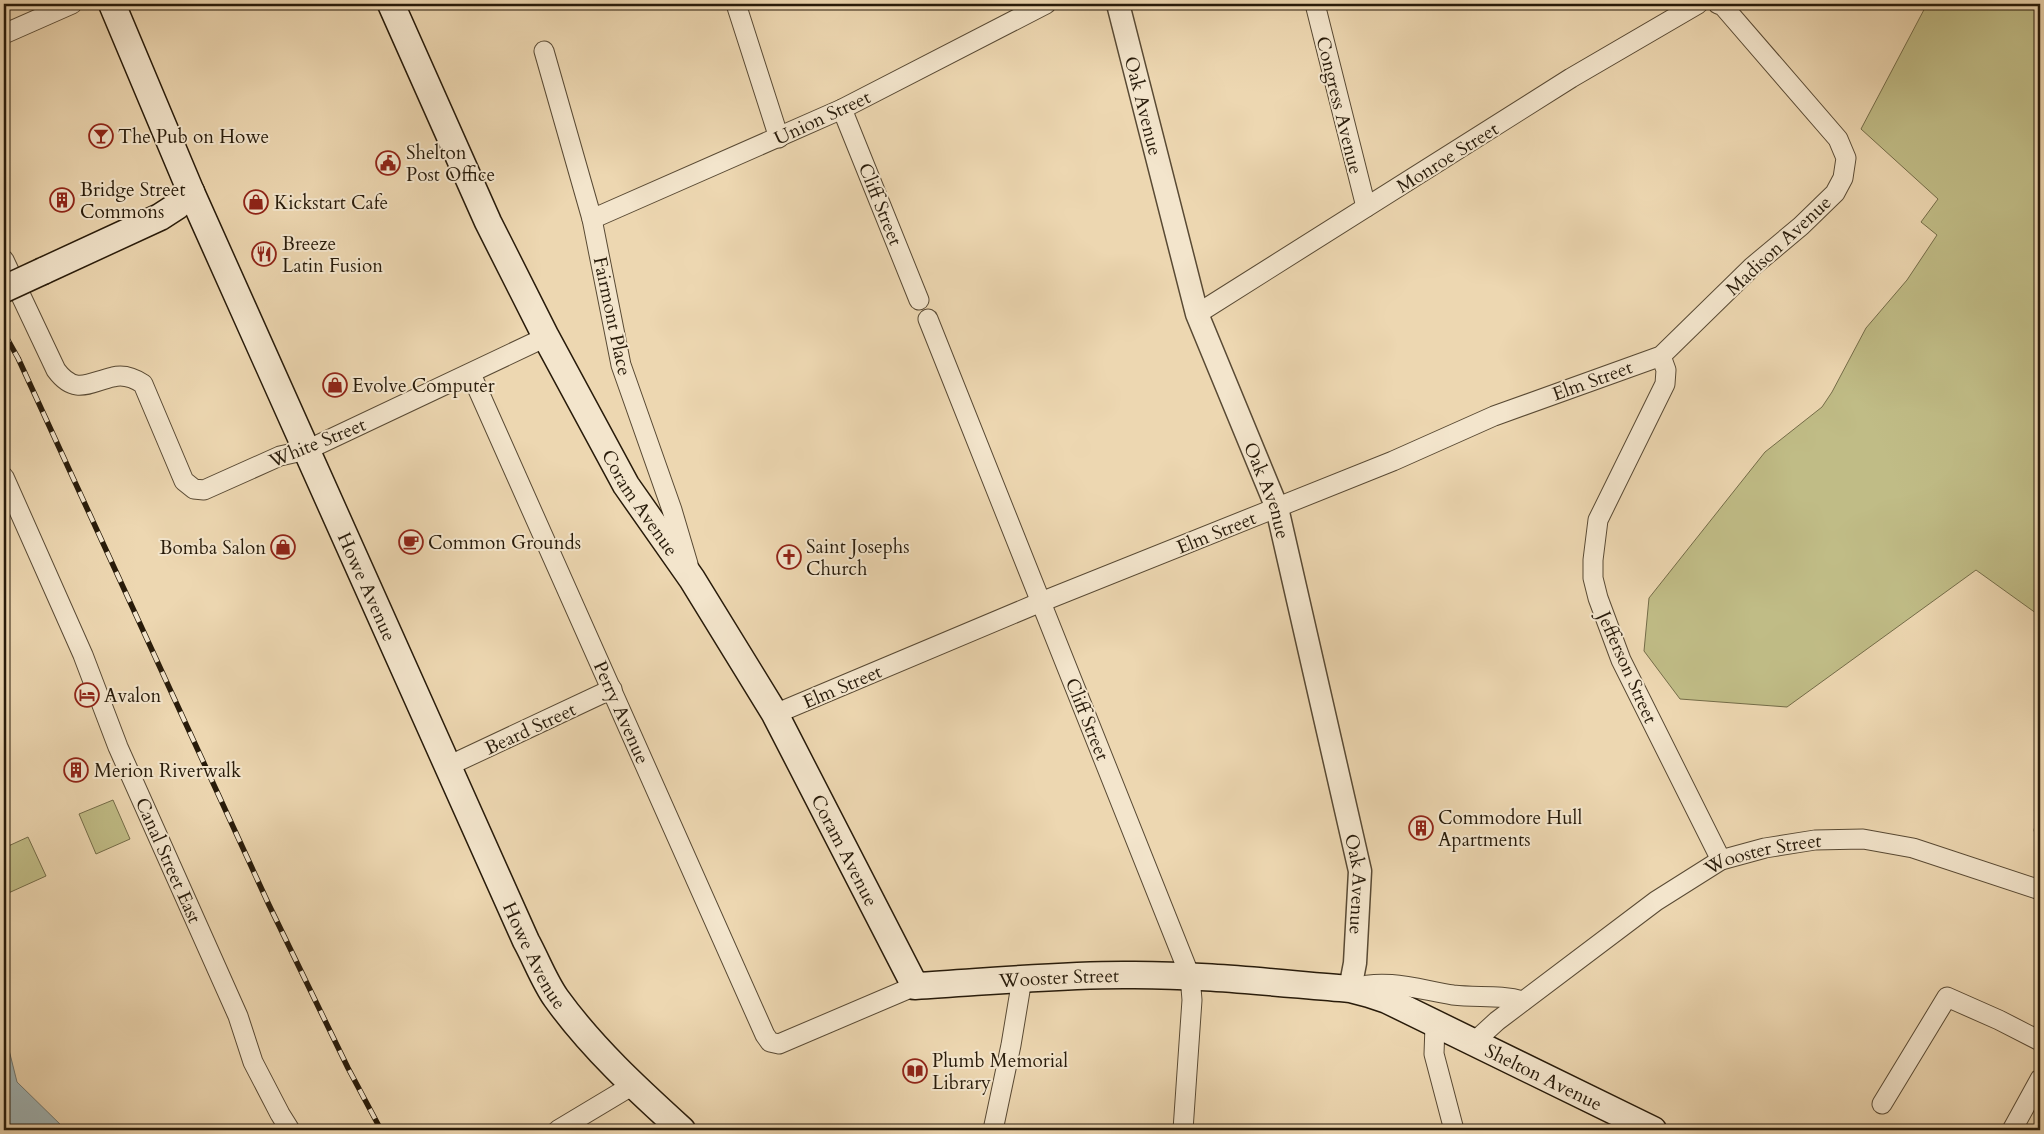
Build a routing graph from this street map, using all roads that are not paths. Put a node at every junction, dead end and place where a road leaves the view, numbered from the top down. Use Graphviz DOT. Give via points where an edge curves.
graph roads {
  1 [pos="72,4"];
  2 [pos="112,4"];
  3 [pos="391,4"];
  4 [pos="736,4"];
  5 [pos="1046,4"];
  6 [pos="1118,4"];
  7 [pos="1315,4"];
  8 [pos="1698,4"];
  9 [pos="1720,5"];
  10 [pos="4,34"];
  11 [pos="544,51"];
  12 [pos="842,109"];
  13 [pos="779,138"];
  14 [pos="191,192"];
  15 [pos="1366,207"];
  16 [pos="592,219"];
  17 [pos="4,260"];
  18 [pos="4,288"];
  19 [pos="919,300"];
  20 [pos="1197,314"];
  21 [pos="928,319"];
  22 [pos="546,337"];
  23 [pos="1660,356"];
  24 [pos="470,374"];
  25 [pos="307,450"];
  26 [pos="4,478"];
  27 [pos="1277,508"];
  28 [pos="692,579"];
  29 [pos="1041,602"];
  30 [pos="612,689"];
  31 [pos="775,714"];
  32 [pos="448,766"];
  33 [pos="1721,860"];
  34 [pos="2040,890"];
  35 [pos="1190,976"];
  36 [pos="1022,979"];
  37 [pos="915,986"];
  38 [pos="1350,989"];
  39 [pos="1523,1001"];
  40 [pos="1435,1024"];
  41 [pos="2040,1040"];
  42 [pos="1473,1043"];
  43 [pos="779,1044"];
  44 [pos="2040,1079"];
  45 [pos="633,1085"];
  46 [pos="1882,1104"];
  47 [pos="290,1130"];
  48 [pos="558,1130"];
  49 [pos="682,1130"];
  50 [pos="994,1130"];
  51 [pos="1183,1130"];
  52 [pos="1454,1130"];
  53 [pos="1653,1130"];
  54 [pos="2012,1130"];
  1 -- 10 [label="street"];
  2 -- 14 [label="main road, Howe Avenue"];
  3 -- 22 [label="main road, Coram Avenue" via="488,222"];
  4 -- 13 [label="street"];
  5 -- 12 [label="street, Union Street"];
  6 -- 20 [label="street, Oak Avenue"];
  7 -- 15 [label="street, Congress Avenue"];
  8 -- 15 [label="street, Monroe Street" via="1571,78"];
  9 -- 23 [label="street, Madison Avenue" via="1838,139 1846,158 1843,178 1834,193 1801,226 1752,267"];
  11 -- 16 [label="street, Fairmont Place"];
  12 -- 13 [label="street, Union Street"];
  12 -- 19 [label="street, Cliff Street"];
  13 -- 16 [label="street, Union Street"];
  14 -- 18 [label="main road, bridge" via="160,217"];
  14 -- 25 [label="main road, Howe Avenue"];
  15 -- 20 [label="street, Monroe Street"];
  16 -- 28 [label="street, Fairmont Place" via="621,365 672,510"];
  17 -- 25 [label="street, White Street" via="62,378 81,385 124,376 143,384 184,481 194,489 204,490 280,456"];
  20 -- 27 [label="street, Oak Avenue"];
  21 -- 29 [label="street, Cliff Street"];
  22 -- 24 [label="street, White Street"];
  22 -- 28 [label="main road, Coram Avenue" via="626,485"];
  23 -- 27 [label="street, Elm Street" via="1494,416"];
  23 -- 33 [label="street, Jefferson Street" via="1666,370 1665,384 1598,520 1593,578 1621,660"];
  24 -- 25 [label="street, White Street"];
  24 -- 30 [label="street, Perry Avenue"];
  25 -- 32 [label="main road, Howe Avenue"];
  26 -- 47 [label="street, Canal Street East" via="83,655 118,747 238,1016 253,1062"];
  27 -- 29 [label="street, Elm Street"];
  27 -- 38 [label="street, Oak Avenue" via="1360,871 1355,963"];
  28 -- 31 [label="main road, Coram Avenue"];
  29 -- 31 [label="street, Elm Street"];
  29 -- 35 [label="street, Cliff Street"];
  30 -- 32 [label="street, Beard Street"];
  30 -- 43 [label="street, Perry Avenue" via="765,1035 770,1042"];
  31 -- 37 [label="main road, Coram Avenue"];
  32 -- 45 [label="main road, Howe Avenue" via="526,941 555,996 588,1039"];
  33 -- 34 [label="street, Wooster Street" via="1765,848 1815,840 1863,839 1913,848"];
  33 -- 39 [label="street, Wooster Street" via="1656,901"];
  35 -- 36 [label="main road, Wooster Street"];
  35 -- 38 [label="main road, Wooster Street"];
  35 -- 51 [label="street, Cliff Street" via="1192,1000"];
  36 -- 37 [label="main road, Wooster Street"];
  36 -- 50 [label="street"];
  37 -- 43 [label="street, Wooster Street"];
  38 -- 39 [label="street, Wooster Street" via="1384,983 1453,995"];
  38 -- 40 [label="main road, Wooster Street" via="1387,1000"];
  39 -- 42 [label="street, Wooster Street"];
  40 -- 42 [label="main road, Shelton Avenue"];
  40 -- 52 [label="street" via="1434,1054"];
  41 -- 46 [label="street" via="1947,997"];
  42 -- 53 [label="main road, Shelton Avenue"];
  44 -- 54 [label="street"];
  45 -- 48 [label="street"];
  45 -- 49 [label="main road, Howe Avenue"];
}
